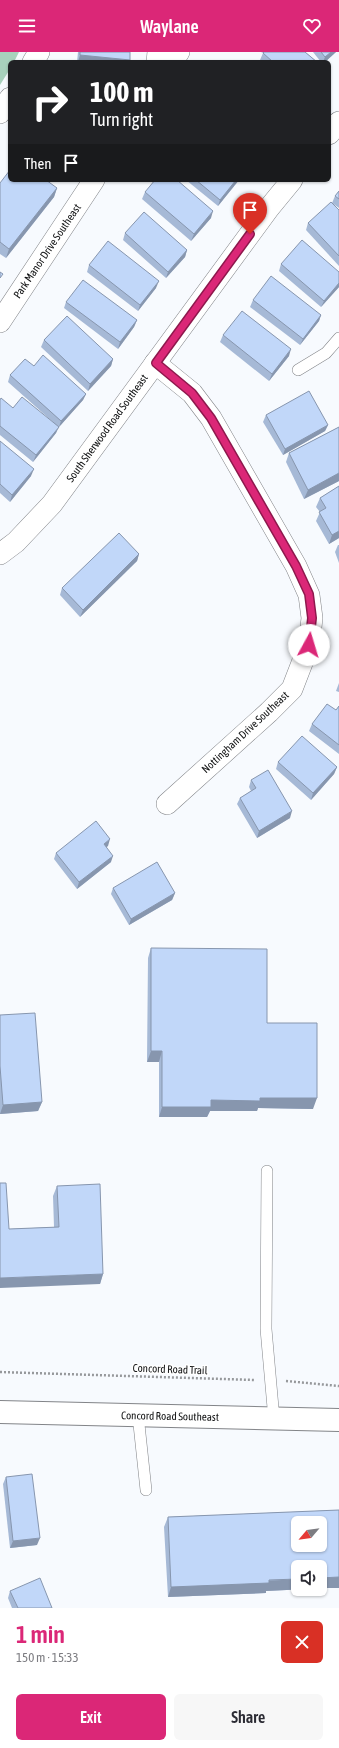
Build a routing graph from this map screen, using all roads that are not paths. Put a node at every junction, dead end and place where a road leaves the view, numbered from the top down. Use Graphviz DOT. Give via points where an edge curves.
graph roads {
  1 [pos="8,101"];
  2 [pos="0,113"];
  3 [pos="339,122"];
  4 [pos="331,132"];
  5 [pos="93,182"];
  6 [pos="290,182"];
  7 [pos="0,322"];
  8 [pos="339,338"];
  9 [pos="156,363"];
  10 [pos="298,370"];
  11 [pos="0,554"];
  12 [pos="167,804"];
  13 [pos="267,1171"];
  14 [pos="0,1412"];
  15 [pos="138,1416"];
  16 [pos="274,1419"];
  17 [pos="339,1420"];
  18 [pos="146,1490"];
  1 -- 2 [label="street"];
  3 -- 4 [label="street"];
  5 -- 7 [label="street, Park Manor Drive Southeast"];
  6 -- 9 [label="street, South Sherwood Road Southeast"];
  8 -- 10 [label="lane" via="326,353"];
  9 -- 11 [label="street, South Sherwood Road Southeast" via="52,504 16,542"];
  9 -- 12 [label="street, Nottingham Drive Southeast" via="192,393 211,418 296,566 309,594 312,618 309,645 292,689"];
  13 -- 16 [label="lane" via="266,1329"];
  14 -- 15 [label="street, Concord Road Southeast"];
  15 -- 16 [label="street, Concord Road Southeast"];
  15 -- 18 [label="lane"];
  16 -- 17 [label="street, Concord Road Southeast"];
}
